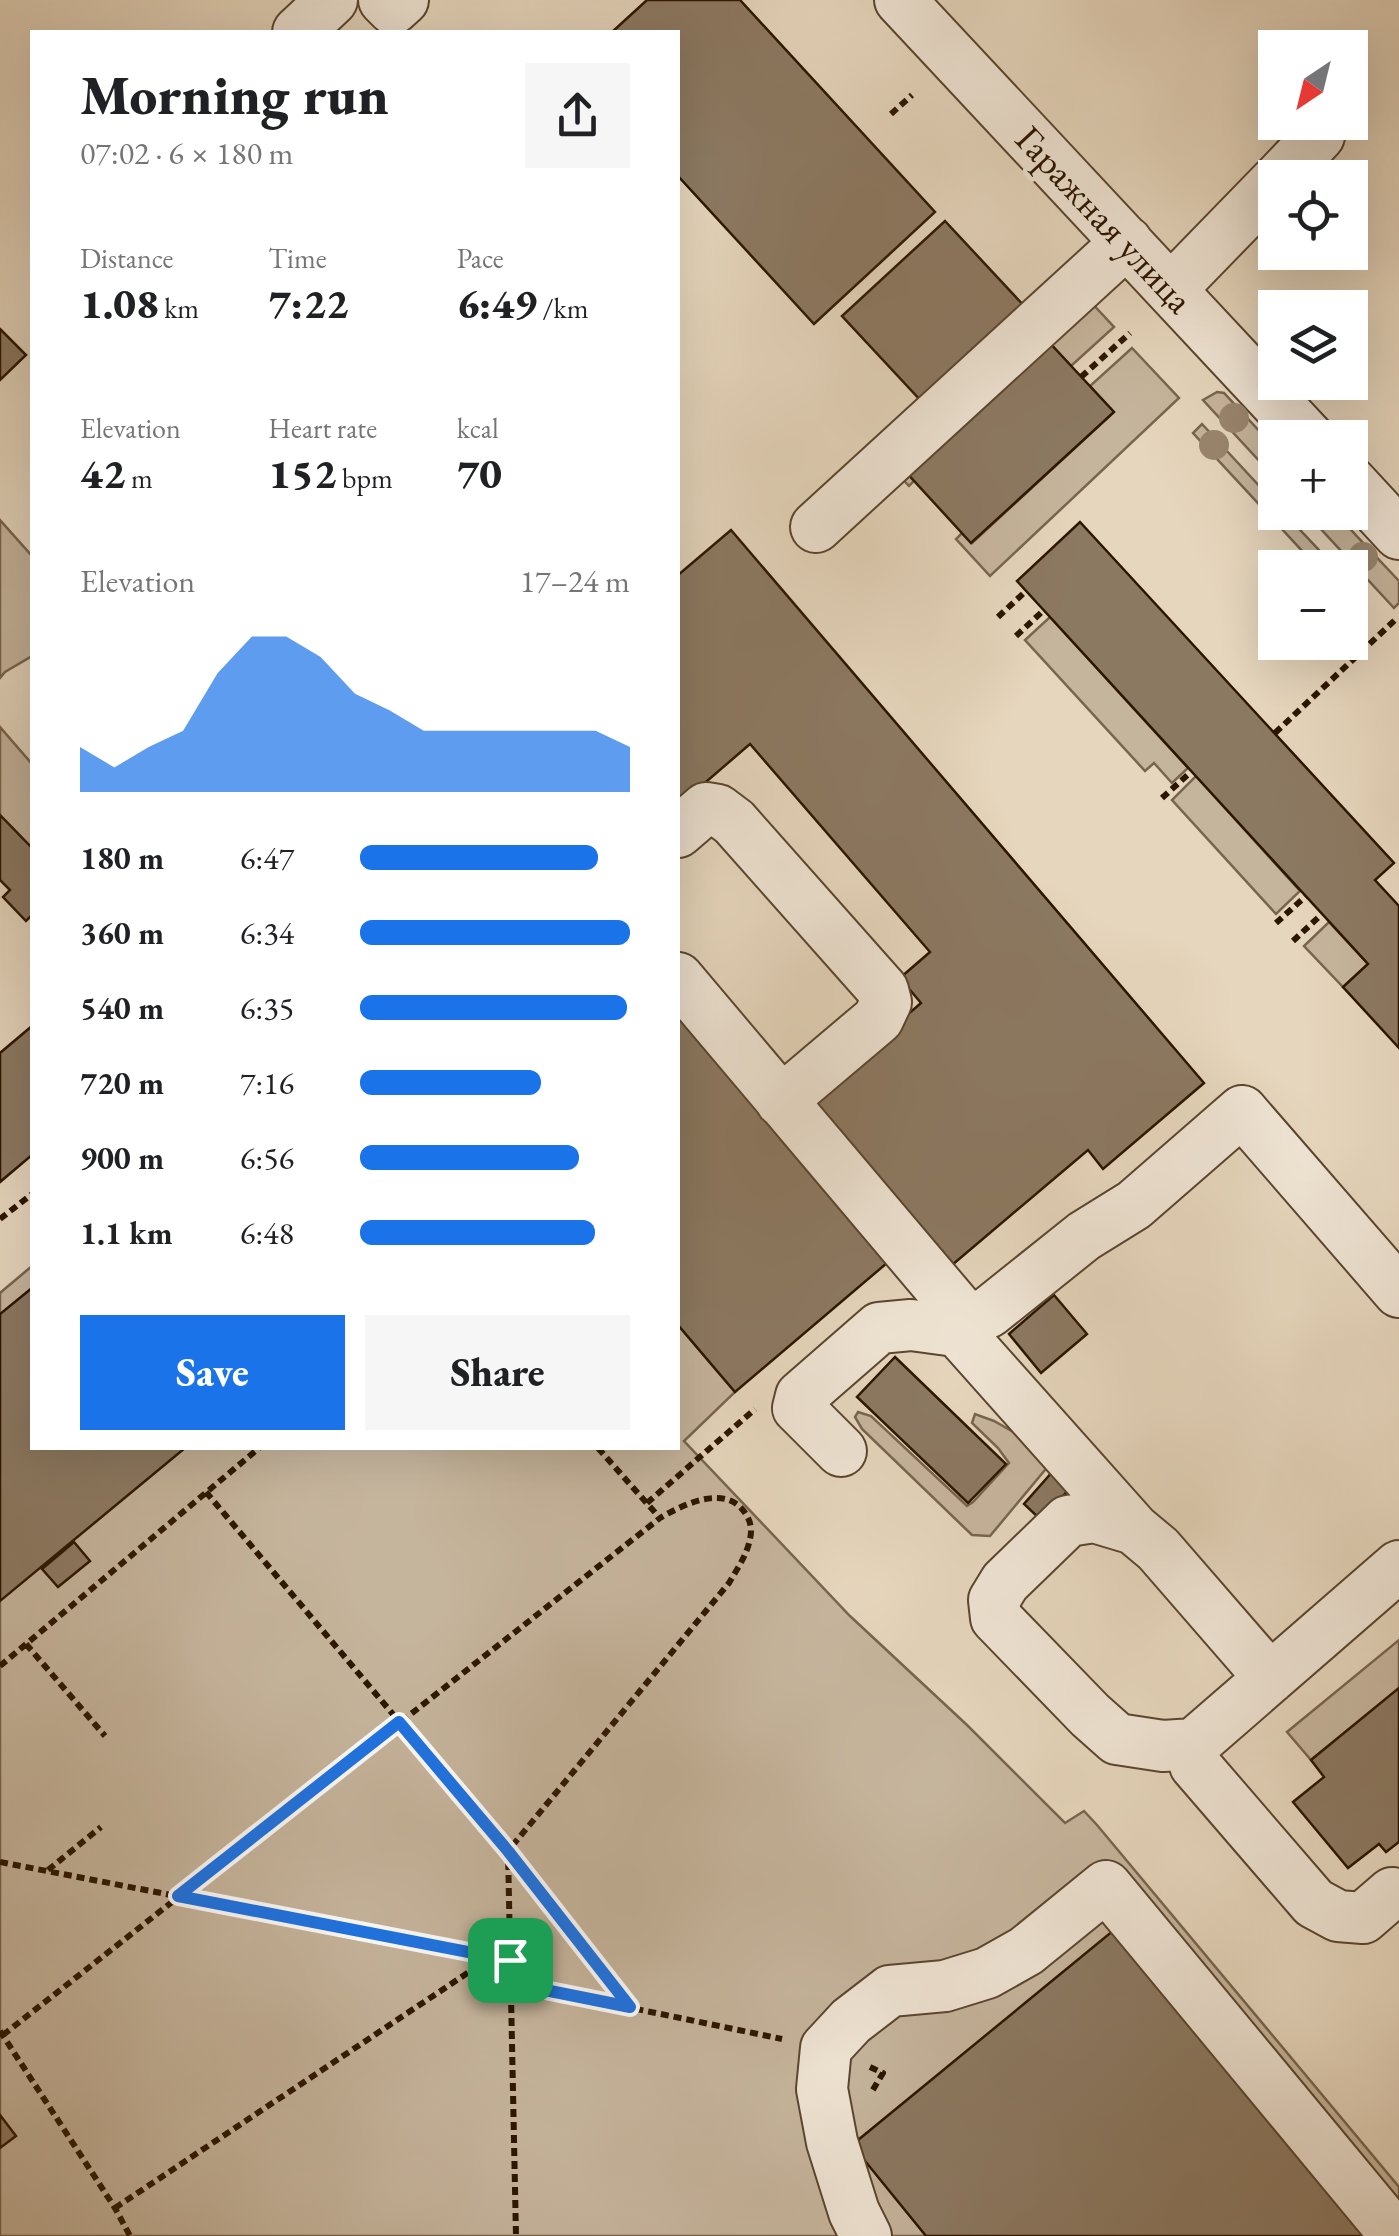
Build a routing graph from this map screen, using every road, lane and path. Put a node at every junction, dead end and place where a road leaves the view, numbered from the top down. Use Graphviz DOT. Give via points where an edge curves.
graph roads {
  1 [pos="332,0"];
  2 [pos="384,0"];
  3 [pos="403,0"];
  4 [pos="900,0"];
  5 [pos="300,30"];
  6 [pos="912,96"];
  7 [pos="892,114"];
  8 [pos="1315,140"];
  9 [pos="1296,160"];
  10 [pos="1258,200"];
  11 [pos="1127,242"];
  12 [pos="1171,289"];
  13 [pos="1130,332"];
  14 [pos="1081,378"];
  15 [pos="1293,420"];
  16 [pos="1368,500"];
  17 [pos="816,526"];
  18 [pos="1399,534"];
  19 [pos="1026,591"];
  20 [pos="1044,610"];
  21 [pos="998,617"];
  22 [pos="1395,620"];
  23 [pos="1016,636"];
  24 [pos="1275,734"];
  25 [pos="1192,771"];
  26 [pos="1162,798"];
  27 [pos="680,830"];
  28 [pos="1306,896"];
  29 [pos="1322,914"];
  30 [pos="1276,923"];
  31 [pos="1292,941"];
  32 [pos="680,980"];
  33 [pos="781,1100"];
  34 [pos="30,1196"];
  35 [pos="0,1220"];
  36 [pos="1399,1292"];
  37 [pos="961,1324"];
  38 [pos="751,1410"];
  39 [pos="257,1450"];
  40 [pos="600,1450"];
  41 [pos="842,1452"];
  42 [pos="206,1492"];
  43 [pos="646,1502"];
  44 [pos="660,1518"];
  45 [pos="1134,1530"];
  46 [pos="1399,1566"];
  47 [pos="26,1644"];
  48 [pos="0,1666"];
  49 [pos="1270,1678"];
  50 [pos="399,1722"];
  51 [pos="105,1736"];
  52 [pos="1194,1744"];
  53 [pos="101,1827"];
  54 [pos="508,1851"];
  55 [pos="0,1862"];
  56 [pos="47,1871"];
  57 [pos="1392,1893"];
  58 [pos="178,1896"];
  59 [pos="510,1960"];
  60 [pos="510,1983"];
  61 [pos="630,2007"];
  62 [pos="1,2033"];
  63 [pos="826,2048"];
  64 [pos="115,2208"];
  65 [pos="130,2236"];
  66 [pos="516,2236"];
  67 [pos="866,2236"];
  68 [pos="1396,2236"];
  1 -- 5 [label="street"];
  2 -- 3 [label="street" via="393,9"];
  4 -- 11 [label="street, Гаражная улица"];
  6 -- 7 [label="path"];
  8 -- 9 [label="street"];
  10 -- 12 [label="street"];
  11 -- 12 [label="street, Гаражная улица"];
  11 -- 17 [label="street"];
  12 -- 15 [label="street, Гаражная улица"];
  13 -- 14 [label="path"];
  16 -- 18 [label="street"];
  19 -- 21 [label="path"];
  20 -- 23 [label="path"];
  22 -- 24 [label="path"];
  25 -- 26 [label="path"];
  27 -- 33 [label="street" via="706,808 734,822 883,990 878,1019"];
  28 -- 30 [label="path"];
  29 -- 31 [label="path"];
  32 -- 33 [label="street"];
  33 -- 37 [label="street"];
  34 -- 35 [label="path"];
  36 -- 37 [label="street" via="1242,1111 1134,1205 989,1312"];
  37 -- 41 [label="street" via="948,1330 879,1328 801,1396 798,1408"];
  37 -- 45 [label="street"];
  38 -- 43 [label="path"];
  39 -- 42 [label="path"];
  40 -- 43 [label="path"];
  42 -- 47 [label="path"];
  42 -- 50 [label="path"];
  43 -- 44 [label="path"];
  44 -- 50 [label="path"];
  44 -- 54 [label="path" via="682,1504 728,1500 745,1511 752,1536 729,1583"];
  45 -- 49 [label="street" via="1158,1548"];
  45 -- 52 [label="street" via="1094,1518 1068,1520 1005,1582 994,1600 996,1618 1117,1739"];
  46 -- 49 [label="street"];
  47 -- 48 [label="path"];
  47 -- 51 [label="path"];
  49 -- 52 [label="street"];
  50 -- 54 [label="path"];
  50 -- 58 [label="path"];
  52 -- 57 [label="street" via="1195,1764 1314,1904 1362,1918"];
  53 -- 56 [label="path"];
  54 -- 59 [label="path"];
  54 -- 61 [label="path"];
  55 -- 56 [label="path"];
  56 -- 58 [label="path"];
  58 -- 59 [label="path"];
  58 -- 62 [label="path"];
  59 -- 60 [label="path"];
  60 -- 61 [label="path"];
  60 -- 64 [label="path" via="472,1970"];
  60 -- 66 [label="path"];
  61 -- 63 [label="path"];
  62 -- 64 [label="path"];
  63 -- 67 [label="street" via="822,2090 832,2142"];
  63 -- 68 [label="street" via="890,1992 987,1973 1026,1951 1106,1886"];
  64 -- 65 [label="path"];
}
